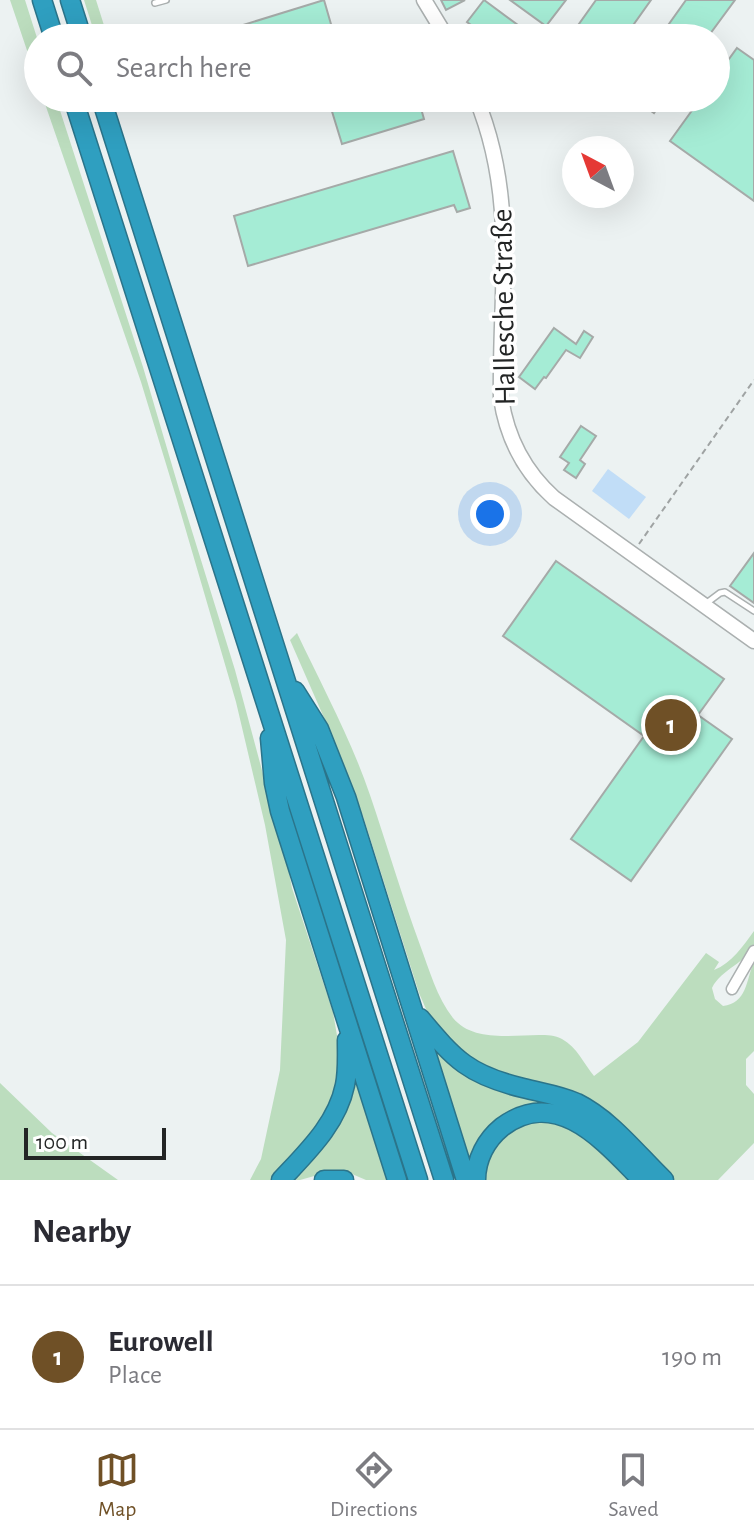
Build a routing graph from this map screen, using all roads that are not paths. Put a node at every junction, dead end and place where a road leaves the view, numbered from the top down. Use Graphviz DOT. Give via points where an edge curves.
graph roads {
  1 [pos="42,0"];
  2 [pos="70,0"];
  3 [pos="166,0"];
  4 [pos="424,0"];
  5 [pos="155,3"];
  6 [pos="50,24"];
  7 [pos="78,24"];
  8 [pos="439,24"];
  9 [pos="77,112"];
  10 [pos="106,112"];
  11 [pos="481,112"];
  12 [pos="704,606"];
  13 [pos="754,611"];
  14 [pos="754,641"];
  15 [pos="281,668"];
  16 [pos="267,703"];
  17 [pos="754,951"];
  18 [pos="732,989"];
  19 [pos="413,1009"];
  20 [pos="347,1025"];
  21 [pos="281,1180"];
  22 [pos="324,1180"];
  23 [pos="344,1180"];
  24 [pos="397,1180"];
  25 [pos="418,1180"];
  26 [pos="444,1180"];
  27 [pos="466,1180"];
  28 [pos="476,1180"];
  29 [pos="642,1180"];
  30 [pos="664,1180"];
  1 -- 6 [label="highway"];
  2 -- 7 [label="highway"];
  3 -- 5 [label="lane"];
  4 -- 8 [label="street"];
  9 -- 16 [label="highway"];
  10 -- 15 [label="highway"];
  11 -- 12 [label="street, Hallesche Straße" via="500,186 501,398 521,460 546,490"];
  12 -- 13 [label="lane" via="725,592"];
  12 -- 14 [label="street, Hallesche Straße"];
  15 -- 19 [label="highway" via="329,751"];
  15 -- 26 [label="highway"];
  16 -- 20 [label="highway" via="280,811"];
  16 -- 25 [label="highway"];
  17 -- 18 [label="street"];
  19 -- 27 [label="highway"];
  19 -- 30 [label="highway" via="470,1069 579,1104"];
  20 -- 21 [label="highway" via="345,1085 336,1112"];
  20 -- 24 [label="highway"];
  22 -- 23 [label="highway"];
  28 -- 29 [label="highway" via="477,1164 497,1132 521,1117 541,1113 571,1119 592,1131"];
}
